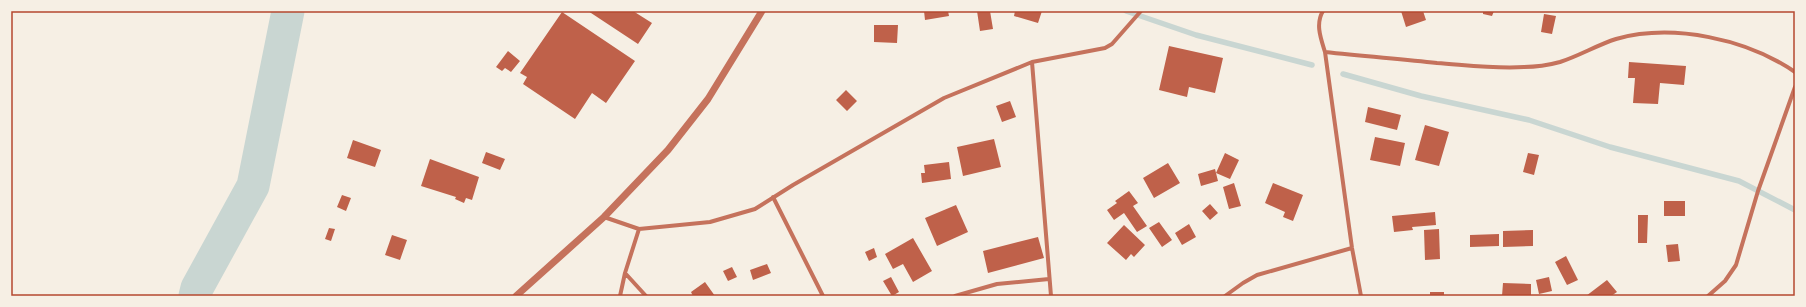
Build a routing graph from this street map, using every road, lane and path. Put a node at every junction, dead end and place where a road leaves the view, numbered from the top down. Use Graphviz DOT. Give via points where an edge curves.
graph roads {
  1 [pos="762,11"];
  2 [pos="1141,11"];
  3 [pos="1323,11"];
  4 [pos="1325,52"];
  5 [pos="1032,62"];
  6 [pos="1795,72"];
  7 [pos="1795,87"];
  8 [pos="773,197"];
  9 [pos="604,217"];
  10 [pos="639,229"];
  11 [pos="1352,248"];
  12 [pos="625,273"];
  13 [pos="1049,279"];
  14 [pos="516,296"];
  15 [pos="620,296"];
  16 [pos="646,296"];
  17 [pos="823,296"];
  18 [pos="955,296"];
  19 [pos="1051,296"];
  20 [pos="1225,296"];
  21 [pos="1361,296"];
  22 [pos="1708,296"];
  1 -- 9 [label="street" via="708,99 668,150"];
  2 -- 5 [label="street" via="1112,44 1105,48"];
  3 -- 4 [label="street" via="1318,31"];
  4 -- 6 [label="street" via="1493,68 1526,67 1559,62 1616,39 1647,33 1681,33 1747,47"];
  4 -- 11 [label="street"];
  5 -- 8 [label="street" via="944,98"];
  5 -- 13 [label="street"];
  7 -- 22 [label="street" via="1758,191 1736,265"];
  8 -- 10 [label="street" via="755,208 710,222"];
  8 -- 17 [label="street"];
  9 -- 10 [label="street"];
  9 -- 14 [label="street"];
  10 -- 12 [label="street"];
  11 -- 20 [label="street" via="1257,275"];
  11 -- 21 [label="street"];
  12 -- 15 [label="street"];
  12 -- 16 [label="street"];
  13 -- 18 [label="street" via="997,284"];
  13 -- 19 [label="street"];
}
